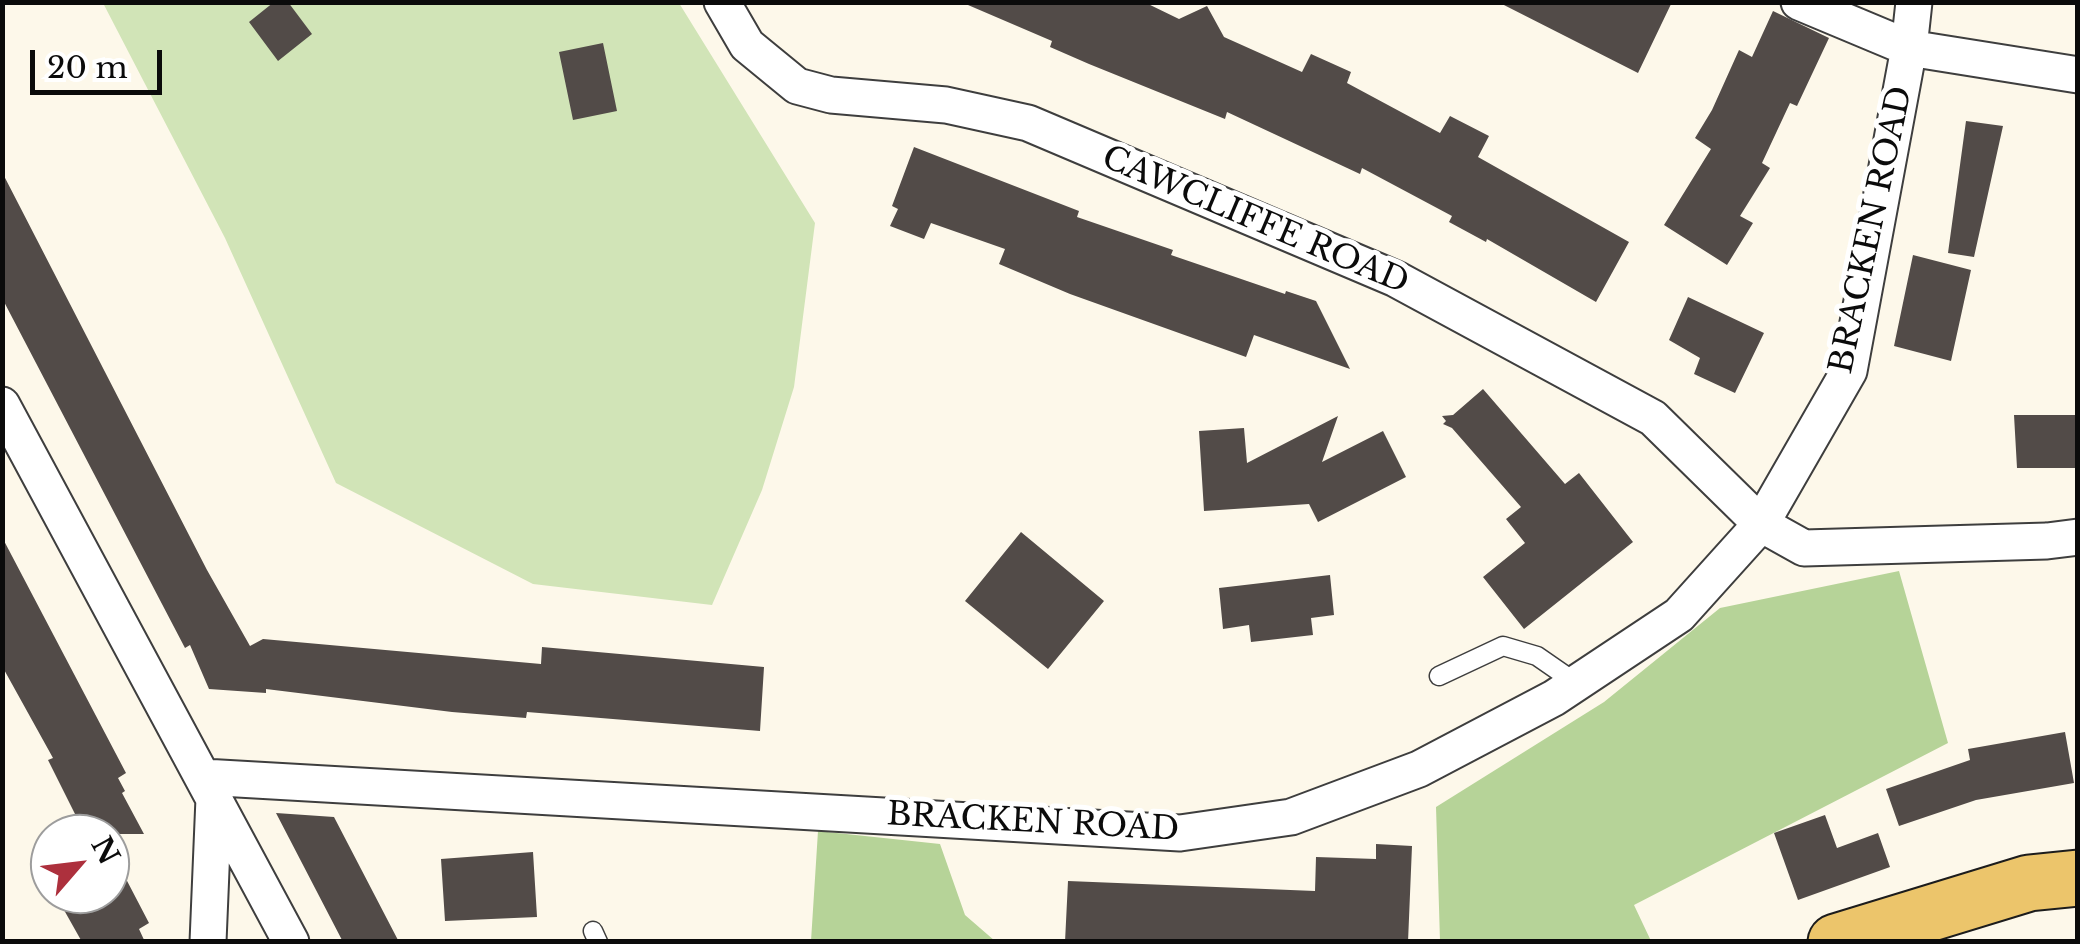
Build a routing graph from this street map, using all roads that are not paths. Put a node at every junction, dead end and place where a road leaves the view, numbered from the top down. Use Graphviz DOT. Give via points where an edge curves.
graph roads {
  1 [pos="722,2"];
  2 [pos="1799,2"];
  3 [pos="1914,2"];
  4 [pos="1909,48"];
  5 [pos="2078,75"];
  6 [pos="2,405"];
  7 [pos="1761,524"];
  8 [pos="2078,536"];
  9 [pos="1440,676"];
  10 [pos="1576,683"];
  11 [pos="208,788"];
  12 [pos="2078,878"];
  13 [pos="208,942"];
  14 [pos="291,942"];
  15 [pos="1836,942"];
  1 -- 7 [label="street, CAWCLIFFE ROAD" via="747,45 797,86 946,104 1028,123 1396,279 1653,418"];
  2 -- 4 [label="street"];
  3 -- 4 [label="street, BRACKEN ROAD"];
  4 -- 5 [label="street"];
  4 -- 7 [label="street, BRACKEN ROAD" via="1849,371"];
  6 -- 11 [label="street"];
  7 -- 8 [label="street, CAWCLIFFE ROAD" via="1804,548"];
  7 -- 10 [label="street, BRACKEN ROAD" via="1679,615"];
  9 -- 10 [label="lane" via="1502,646 1537,656"];
  10 -- 11 [label="street, BRACKEN ROAD" via="1453,752 1291,818 1180,833"];
  11 -- 13 [label="street"];
  11 -- 14 [label="street"];
  12 -- 15 [label="main road" via="2029,883"];
}
